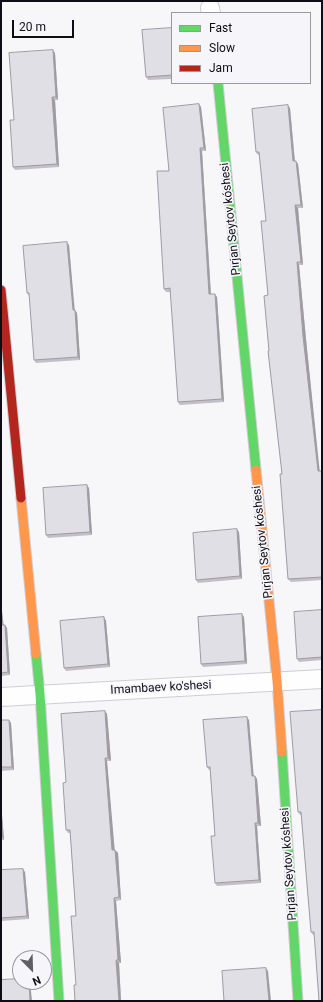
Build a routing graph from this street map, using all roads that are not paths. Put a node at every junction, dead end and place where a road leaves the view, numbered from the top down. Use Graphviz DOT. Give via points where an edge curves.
graph roads {
  1 [pos="218,84"];
  2 [pos="1,290"];
  3 [pos="322,679"];
  4 [pos="277,681"];
  5 [pos="40,694"];
  6 [pos="1,697"];
  7 [pos="59,1001"];
  8 [pos="298,1001"];
  1 -- 4 [label="street, Pırjan Seytov kóshesi"];
  2 -- 5 [label="street"];
  3 -- 4 [label="street, Imambaev ko'shesi"];
  4 -- 5 [label="street, Imambaev ko'shesi"];
  4 -- 8 [label="street, Pırjan Seytov kóshesi"];
  5 -- 6 [label="street, Imambaev ko'shesi"];
  5 -- 7 [label="street"];
}
